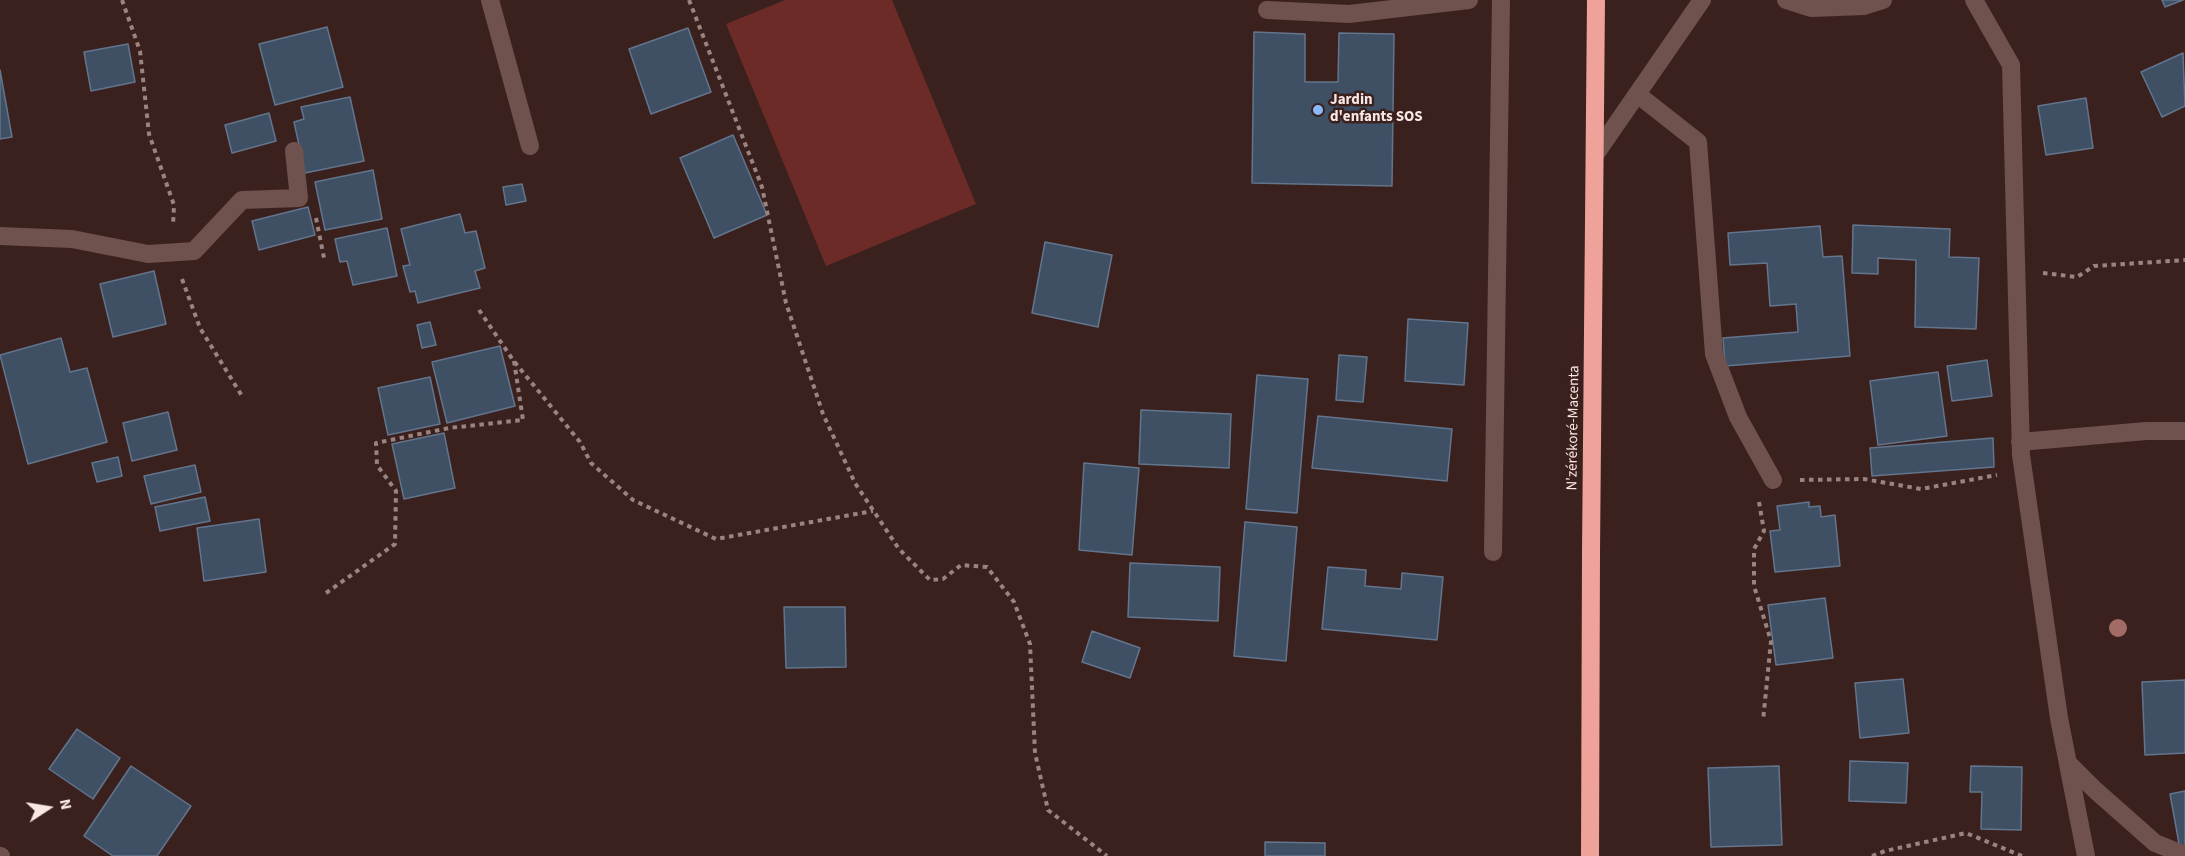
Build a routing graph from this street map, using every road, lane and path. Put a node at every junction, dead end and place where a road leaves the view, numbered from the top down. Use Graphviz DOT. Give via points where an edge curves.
graph roads {
  1 [pos="122,0"];
  2 [pos="490,0"];
  3 [pos="689,0"];
  4 [pos="1469,0"];
  5 [pos="1501,0"];
  6 [pos="1596,0"];
  7 [pos="1702,0"];
  8 [pos="1786,0"];
  9 [pos="1883,0"];
  10 [pos="1974,0"];
  11 [pos="1267,10"];
  12 [pos="1637,94"];
  13 [pos="530,146"];
  14 [pos="294,151"];
  15 [pos="1595,155"];
  16 [pos="299,198"];
  17 [pos="0,236"];
  18 [pos="172,252"];
  19 [pos="324,258"];
  20 [pos="2185,260"];
  21 [pos="2015,270"];
  22 [pos="479,310"];
  23 [pos="513,360"];
  24 [pos="242,396"];
  25 [pos="2185,431"];
  26 [pos="2020,442"];
  27 [pos="1773,480"];
  28 [pos="873,511"];
  29 [pos="1493,552"];
  30 [pos="326,593"];
  31 [pos="1763,720"];
  32 [pos="2068,763"];
  33 [pos="2185,855"];
  34 [pos="1107,856"];
  35 [pos="1590,856"];
  36 [pos="1872,856"];
  37 [pos="2022,856"];
  38 [pos="2086,856"];
  1 -- 18 [label="path" via="140,51 149,134 174,205"];
  2 -- 13 [label="street"];
  3 -- 28 [label="path" via="762,187 786,303 823,414 855,483"];
  4 -- 11 [label="street" via="1349,14"];
  5 -- 29 [label="street"];
  6 -- 15 [label="highway, N'zérékoré-Macenta"];
  7 -- 12 [label="street"];
  8 -- 9 [label="street" via="1811,8 1864,6"];
  10 -- 21 [label="street" via="2011,65"];
  12 -- 15 [label="street"];
  12 -- 27 [label="street" via="1698,142 1714,354 1738,417"];
  14 -- 16 [label="street"];
  15 -- 35 [label="highway, N'zérékoré-Macenta"];
  16 -- 18 [label="street" via="242,200 194,251"];
  16 -- 19 [label="path" via="312,201"];
  17 -- 18 [label="street" via="72,239 148,254"];
  18 -- 24 [label="path" via="200,328"];
  20 -- 21 [label="path" via="2094,266 2077,277"];
  21 -- 26 [label="street"];
  22 -- 23 [label="path"];
  23 -- 28 [label="path" via="580,442 591,463 633,501 716,539"];
  23 -- 30 [label="path" via="523,420 376,443 377,465 396,491 395,544"];
  25 -- 26 [label="street"];
  26 -- 27 [label="path" via="1999,475 1921,489 1864,479"];
  26 -- 32 [label="street"];
  27 -- 31 [label="path" via="1762,489 1758,499 1764,531 1754,549 1754,586 1771,641"];
  28 -- 34 [label="path" via="899,549 930,580 943,579 961,565 987,567 1014,602 1030,644 1035,753 1048,810"];
  32 -- 33 [label="street" via="2155,843"];
  32 -- 38 [label="street"];
  36 -- 37 [label="path" via="1966,833"];
}
